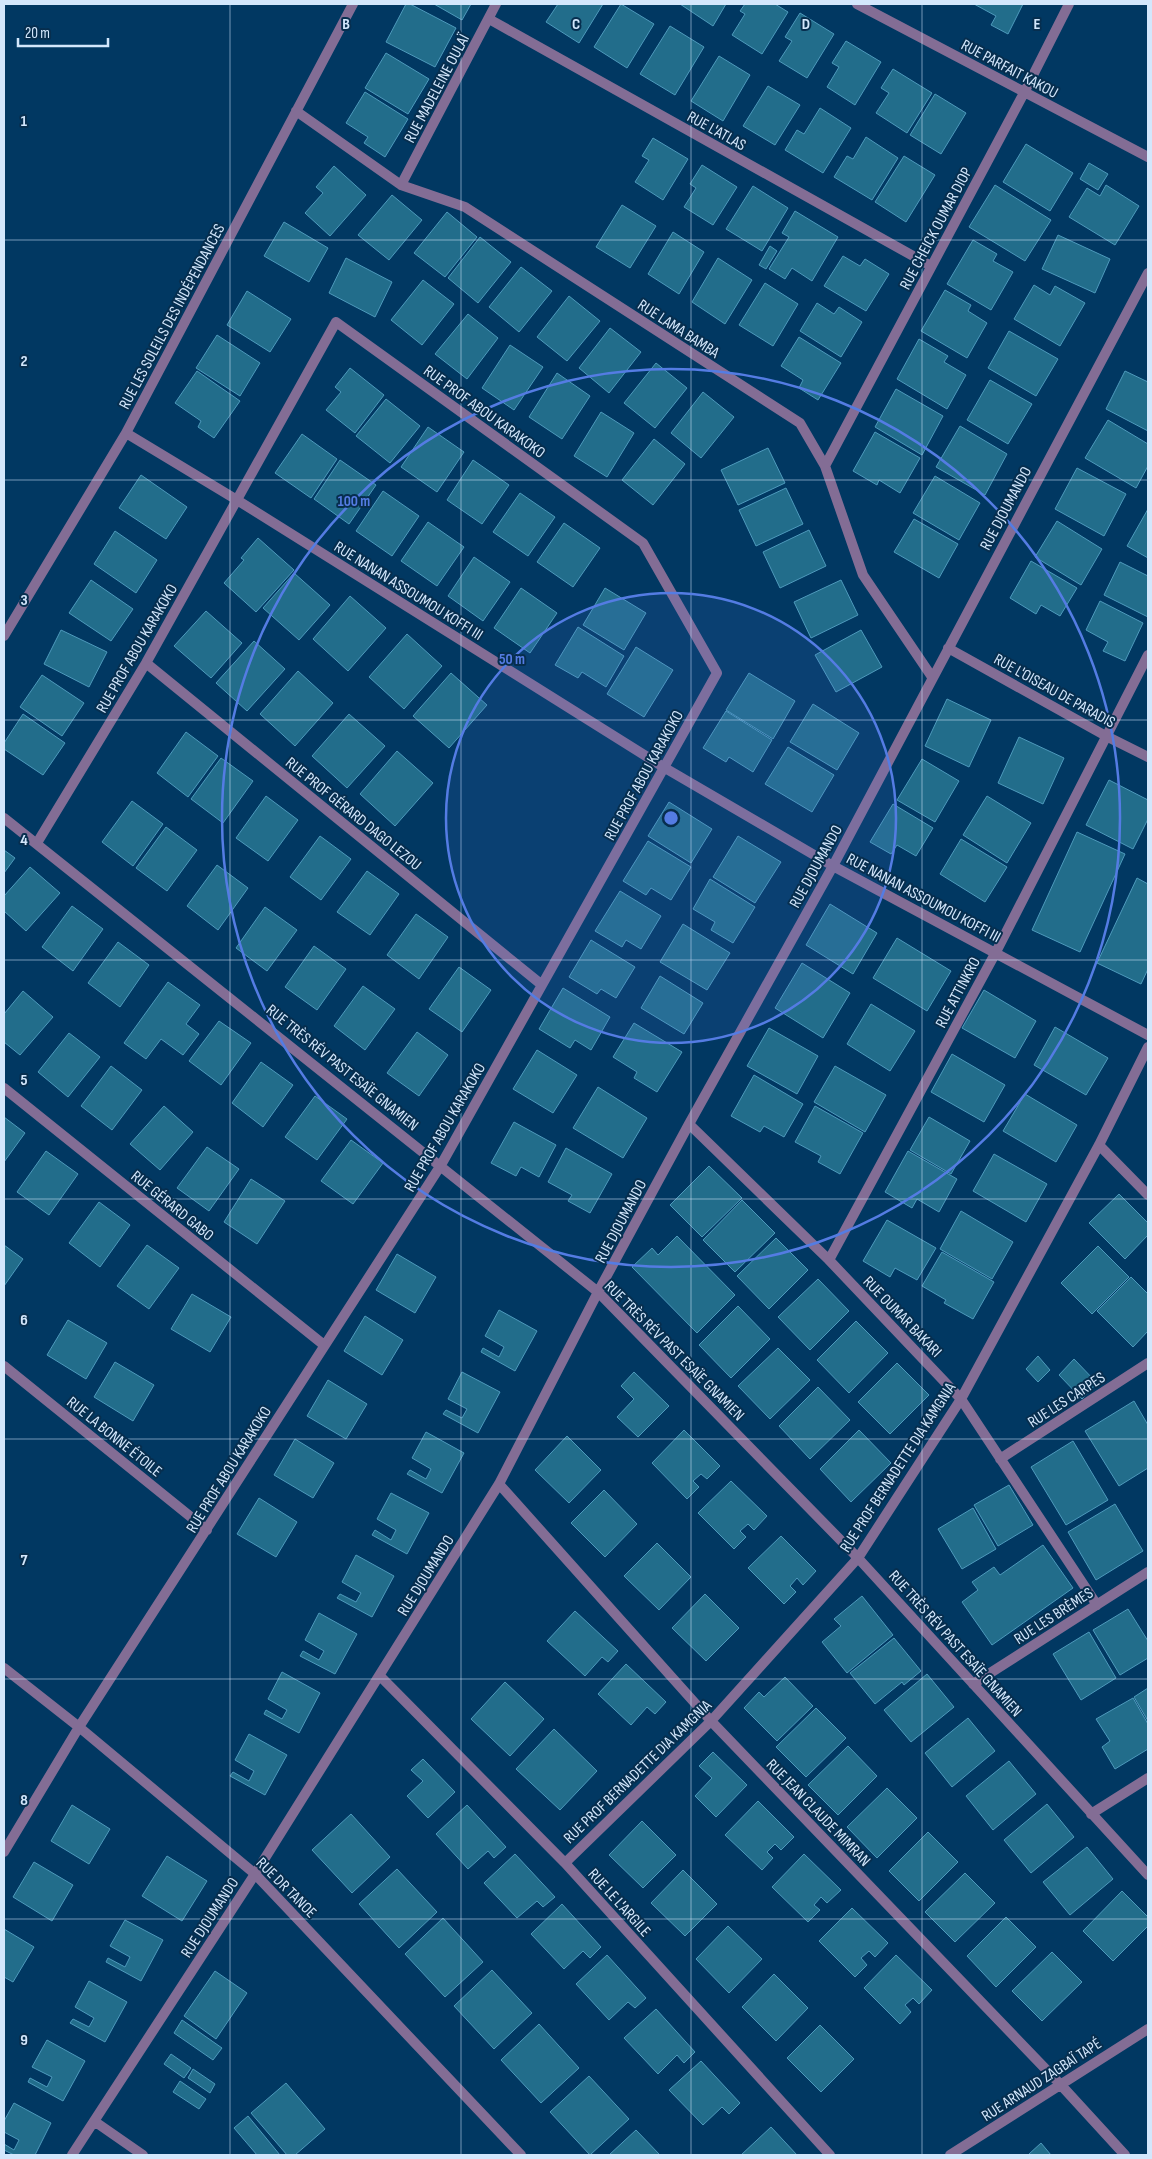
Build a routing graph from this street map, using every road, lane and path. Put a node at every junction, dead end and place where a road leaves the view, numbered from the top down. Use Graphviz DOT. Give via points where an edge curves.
graph roads {
  1 [pos="353,4"];
  2 [pos="496,4"];
  3 [pos="857,4"];
  4 [pos="1069,4"];
  5 [pos="489,19"];
  6 [pos="1024,93"];
  7 [pos="296,111"];
  8 [pos="1148,157"];
  9 [pos="401,185"];
  10 [pos="931,266"];
  11 [pos="1148,273"];
  12 [pos="126,433"];
  13 [pos="825,466"];
  14 [pos="237,500"];
  15 [pos="4,636"];
  16 [pos="948,648"];
  17 [pos="1148,655"];
  18 [pos="146,663"];
  19 [pos="932,677"];
  20 [pos="1106,736"];
  21 [pos="1148,757"];
  22 [pos="665,768"];
  23 [pos="4,818"];
  24 [pos="37,843"];
  25 [pos="833,866"];
  26 [pos="996,952"];
  27 [pos="542,986"];
  28 [pos="1148,1035"];
  29 [pos="1148,1048"];
  30 [pos="4,1088"];
  31 [pos="689,1124"];
  32 [pos="1099,1145"];
  33 [pos="441,1165"];
  34 [pos="1148,1195"];
  35 [pos="829,1260"];
  36 [pos="598,1292"];
  37 [pos="324,1345"];
  38 [pos="1148,1363"];
  39 [pos="4,1366"];
  40 [pos="961,1399"];
  41 [pos="1000,1459"];
  42 [pos="499,1484"];
  43 [pos="207,1530"];
  44 [pos="858,1558"];
  45 [pos="1148,1572"];
  46 [pos="1097,1605"];
  47 [pos="4,1668"];
  48 [pos="380,1676"];
  49 [pos="973,1684"];
  50 [pos="711,1721"];
  51 [pos="79,1726"];
  52 [pos="1148,1778"];
  53 [pos="1091,1814"];
  54 [pos="4,1852"];
  55 [pos="565,1863"];
  56 [pos="255,1874"];
  57 [pos="1148,1875"];
  58 [pos="1148,2029"];
  59 [pos="1060,2084"];
  60 [pos="94,2121"];
  61 [pos="72,2155"];
  62 [pos="143,2155"];
  63 [pos="521,2155"];
  64 [pos="830,2155"];
  65 [pos="950,2155"];
  66 [pos="1125,2155"];
  1 -- 7 [label="street, RUE LES SOLEILS DES INDÉPENDANCES"];
  2 -- 5 [label="street, RUE MADELEINE OULAÏ"];
  3 -- 6 [label="street, RUE PARFAIT KAKOU"];
  4 -- 6 [label="street, RUE CHEICK OUMAR DIOP"];
  5 -- 9 [label="street, RUE MADELEINE OULAÏ"];
  5 -- 10 [label="street, RUE L'ATLAS"];
  6 -- 8 [label="street, RUE PARFAIT KAKOU"];
  6 -- 10 [label="street, RUE CHEICK OUMAR DIOP"];
  7 -- 9 [label="street, RUE LAMA BAMBA"];
  7 -- 12 [label="street, RUE LES SOLEILS DES INDÉPENDANCES"];
  9 -- 13 [label="street, RUE LAMA BAMBA" via="464,208 800,423"];
  10 -- 13 [label="street, RUE CHEICK OUMAR DIOP"];
  11 -- 16 [label="street, RUE DJOUMANDO"];
  12 -- 14 [label="street, RUE NANAN ASSOUMOU KOFFI III"];
  12 -- 15 [label="street, RUE LES SOLEILS DES INDÉPENDANCES"];
  13 -- 19 [label="street, RUE LAMA BAMBA" via="863,575"];
  14 -- 18 [label="street, RUE PROF ABOU KARAKOKO"];
  14 -- 22 [label="street, RUE NANAN ASSOUMOU KOFFI III"];
  14 -- 22 [label="street, RUE PROF ABOU KARAKOKO" via="336,322 643,543 717,673"];
  16 -- 19 [label="street, RUE DJOUMANDO"];
  16 -- 20 [label="street, RUE L'OISEAU DE PARADIS"];
  17 -- 20 [label="street, RUE ATTINKRO"];
  18 -- 24 [label="street, RUE PROF ABOU KARAKOKO"];
  18 -- 27 [label="street, RUE PROF GÉRARD DAGO LEZOU"];
  19 -- 25 [label="street, RUE DJOUMANDO"];
  20 -- 21 [label="street, RUE L'OISEAU DE PARADIS"];
  20 -- 26 [label="street, RUE ATTINKRO"];
  22 -- 25 [label="street, RUE NANAN ASSOUMOU KOFFI III"];
  22 -- 27 [label="street, RUE PROF ABOU KARAKOKO"];
  23 -- 24 [label="street, RUE TRÈS RÉV PAST ESAÏE GNAMIEN"];
  24 -- 33 [label="street, RUE TRÈS RÉV PAST ESAÏE GNAMIEN"];
  25 -- 26 [label="street, RUE NANAN ASSOUMOU KOFFI III"];
  25 -- 31 [label="street, RUE DJOUMANDO"];
  26 -- 28 [label="street, RUE NANAN ASSOUMOU KOFFI III"];
  26 -- 35 [label="street, RUE ATTINKRO"];
  27 -- 33 [label="street, RUE PROF ABOU KARAKOKO"];
  29 -- 32 [label="street, RUE PROF BERNADETTE DIA KAMGNIA"];
  30 -- 37 [label="street, RUE GÉRARD GABO"];
  31 -- 35 [label="street, RUE OUMAR BAKARI"];
  31 -- 36 [label="street, RUE DJOUMANDO"];
  32 -- 34 [label="street"];
  32 -- 40 [label="street, RUE PROF BERNADETTE DIA KAMGNIA"];
  33 -- 36 [label="street, RUE TRÈS RÉV PAST ESAÏE GNAMIEN"];
  33 -- 37 [label="street, RUE PROF ABOU KARAKOKO"];
  35 -- 40 [label="street, RUE OUMAR BAKARI"];
  36 -- 42 [label="street, RUE DJOUMANDO"];
  36 -- 44 [label="street, RUE TRÈS RÉV PAST ESAÏE GNAMIEN"];
  37 -- 43 [label="street, RUE PROF ABOU KARAKOKO"];
  38 -- 41 [label="street, RUE LES CARPES"];
  39 -- 43 [label="street, RUE LA BONNE ÉTOILE"];
  40 -- 41 [label="street, RUE OUMAR BAKARI"];
  40 -- 44 [label="street, RUE PROF BERNADETTE DIA KAMGNIA"];
  41 -- 46 [label="street, RUE OUMAR BAKARI"];
  42 -- 48 [label="street, RUE DJOUMANDO"];
  42 -- 50 [label="street, RUE JEAN CLAUDE MIMRAN"];
  43 -- 51 [label="street, RUE PROF ABOU KARAKOKO"];
  44 -- 49 [label="street, RUE TRÈS RÉV PAST ESAÏE GNAMIEN"];
  44 -- 50 [label="street, RUE PROF BERNADETTE DIA KAMGNIA"];
  45 -- 46 [label="street, RUE LES BRÈMES"];
  46 -- 49 [label="street, RUE LES BRÈMES"];
  47 -- 51 [label="street, RUE DR TANOE"];
  48 -- 55 [label="street, RUE LE L'ARGILE"];
  48 -- 56 [label="street, RUE DJOUMANDO"];
  49 -- 53 [label="street, RUE TRÈS RÉV PAST ESAÏE GNAMIEN"];
  50 -- 55 [label="street, RUE PROF BERNADETTE DIA KAMGNIA"];
  50 -- 59 [label="street, RUE JEAN CLAUDE MIMRAN"];
  51 -- 54 [label="street, RUE PROF ABOU KARAKOKO"];
  51 -- 56 [label="street, RUE DR TANOE"];
  52 -- 53 [label="street"];
  53 -- 57 [label="street, RUE TRÈS RÉV PAST ESAÏE GNAMIEN"];
  55 -- 64 [label="street, RUE LE L'ARGILE"];
  56 -- 60 [label="street, RUE DJOUMANDO"];
  56 -- 63 [label="street, RUE DR TANOE"];
  58 -- 59 [label="street, RUE ARNAUD ZAGBAÏ TAPÉ"];
  59 -- 65 [label="street, RUE ARNAUD ZAGBAÏ TAPÉ"];
  59 -- 66 [label="street, RUE JEAN CLAUDE MIMRAN"];
  60 -- 61 [label="street, RUE DJOUMANDO"];
  60 -- 62 [label="street"];
}
